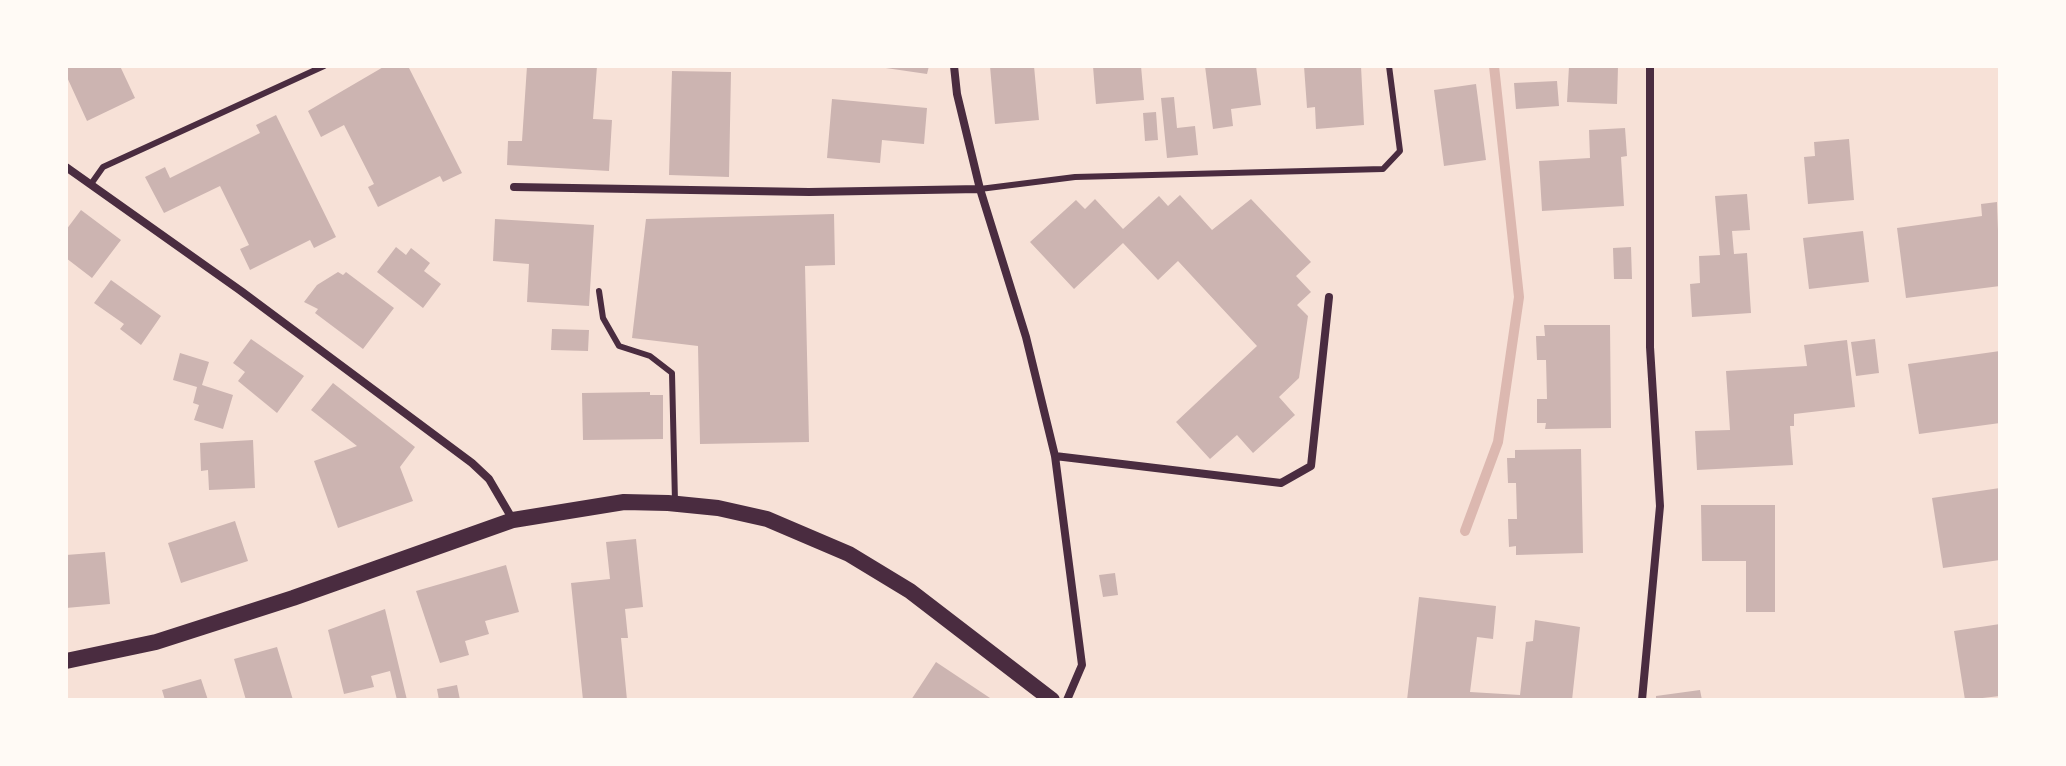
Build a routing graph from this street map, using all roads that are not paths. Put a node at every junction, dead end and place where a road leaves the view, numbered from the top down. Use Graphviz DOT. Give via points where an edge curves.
graph roads {
  1 [pos="324,66"];
  2 [pos="954,66"];
  3 [pos="1389,66"];
  4 [pos="1650,66"];
  5 [pos="66,167"];
  6 [pos="91,184"];
  7 [pos="514,187"];
  8 [pos="980,189"];
  9 [pos="599,291"];
  10 [pos="1329,297"];
  11 [pos="1055,456"];
  12 [pos="675,504"];
  13 [pos="513,520"];
  14 [pos="66,661"];
  15 [pos="1052,700"];
  16 [pos="1067,700"];
  17 [pos="1642,700"];
  1 -- 6 [label="lane" via="103,167"];
  2 -- 8 [label="street"];
  3 -- 8 [label="lane" via="1400,151 1383,169 1075,177"];
  4 -- 17 [label="street" via="1650,347 1660,506"];
  5 -- 6 [label="street"];
  6 -- 13 [label="street" via="472,463 489,479"];
  7 -- 8 [label="street"];
  8 -- 11 [label="street" via="1026,337"];
  9 -- 12 [label="lane" via="603,318 619,346 650,356 672,373"];
  10 -- 11 [label="street" via="1311,466 1281,483"];
  11 -- 16 [label="street" via="1082,665"];
  12 -- 13 [label="main road" via="624,502"];
  12 -- 15 [label="main road" via="767,519 849,554 910,591"];
  13 -- 14 [label="main road" via="156,642"];
}
